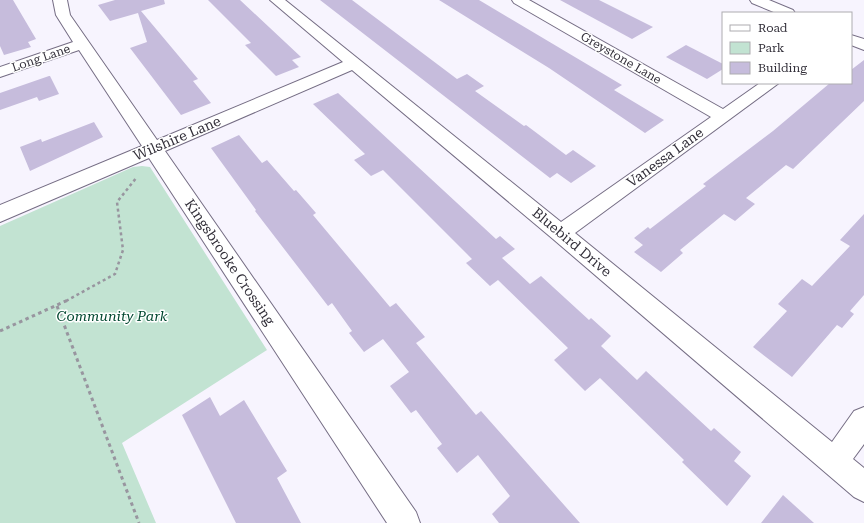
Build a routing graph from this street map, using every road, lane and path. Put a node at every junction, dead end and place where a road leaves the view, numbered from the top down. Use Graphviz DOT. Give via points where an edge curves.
graph roads {
  1 [pos="60,0"];
  2 [pos="277,0"];
  3 [pos="519,0"];
  4 [pos="757,0"];
  5 [pos="786,12"];
  6 [pos="852,40"];
  7 [pos="82,44"];
  8 [pos="864,45"];
  9 [pos="354,63"];
  10 [pos="0,72"];
  11 [pos="770,84"];
  12 [pos="723,116"];
  13 [pos="153,148"];
  14 [pos="0,214"];
  15 [pos="560,233"];
  16 [pos="57,306"];
  17 [pos="0,331"];
  18 [pos="864,420"];
  19 [pos="834,462"];
  20 [pos="864,486"];
  21 [pos="139,523"];
  22 [pos="405,523"];
  1 -- 7 [label="street, Kingsbrooke Crossing" via="62,15"];
  2 -- 9 [label="street, Bluebird Drive"];
  3 -- 12 [label="street, Greystone Lane"];
  4 -- 5 [label="street"];
  6 -- 8 [label="street"];
  7 -- 10 [label="street, Long Lane"];
  7 -- 13 [label="street, Kingsbrooke Crossing"];
  9 -- 13 [label="street, Wilshire Lane"];
  9 -- 15 [label="street, Bluebird Drive"];
  11 -- 12 [label="street, Vanessa Lane"];
  12 -- 15 [label="street, Vanessa Lane"];
  13 -- 14 [label="street, Wilshire Lane"];
  13 -- 16 [label="path" via="140,173 117,202 123,250 115,274"];
  13 -- 22 [label="street, Kingsbrooke Crossing"];
  15 -- 19 [label="street, Bluebird Drive"];
  16 -- 17 [label="path"];
  16 -- 21 [label="path"];
  18 -- 19 [label="street"];
  19 -- 20 [label="street, Bluebird Drive"];
}
